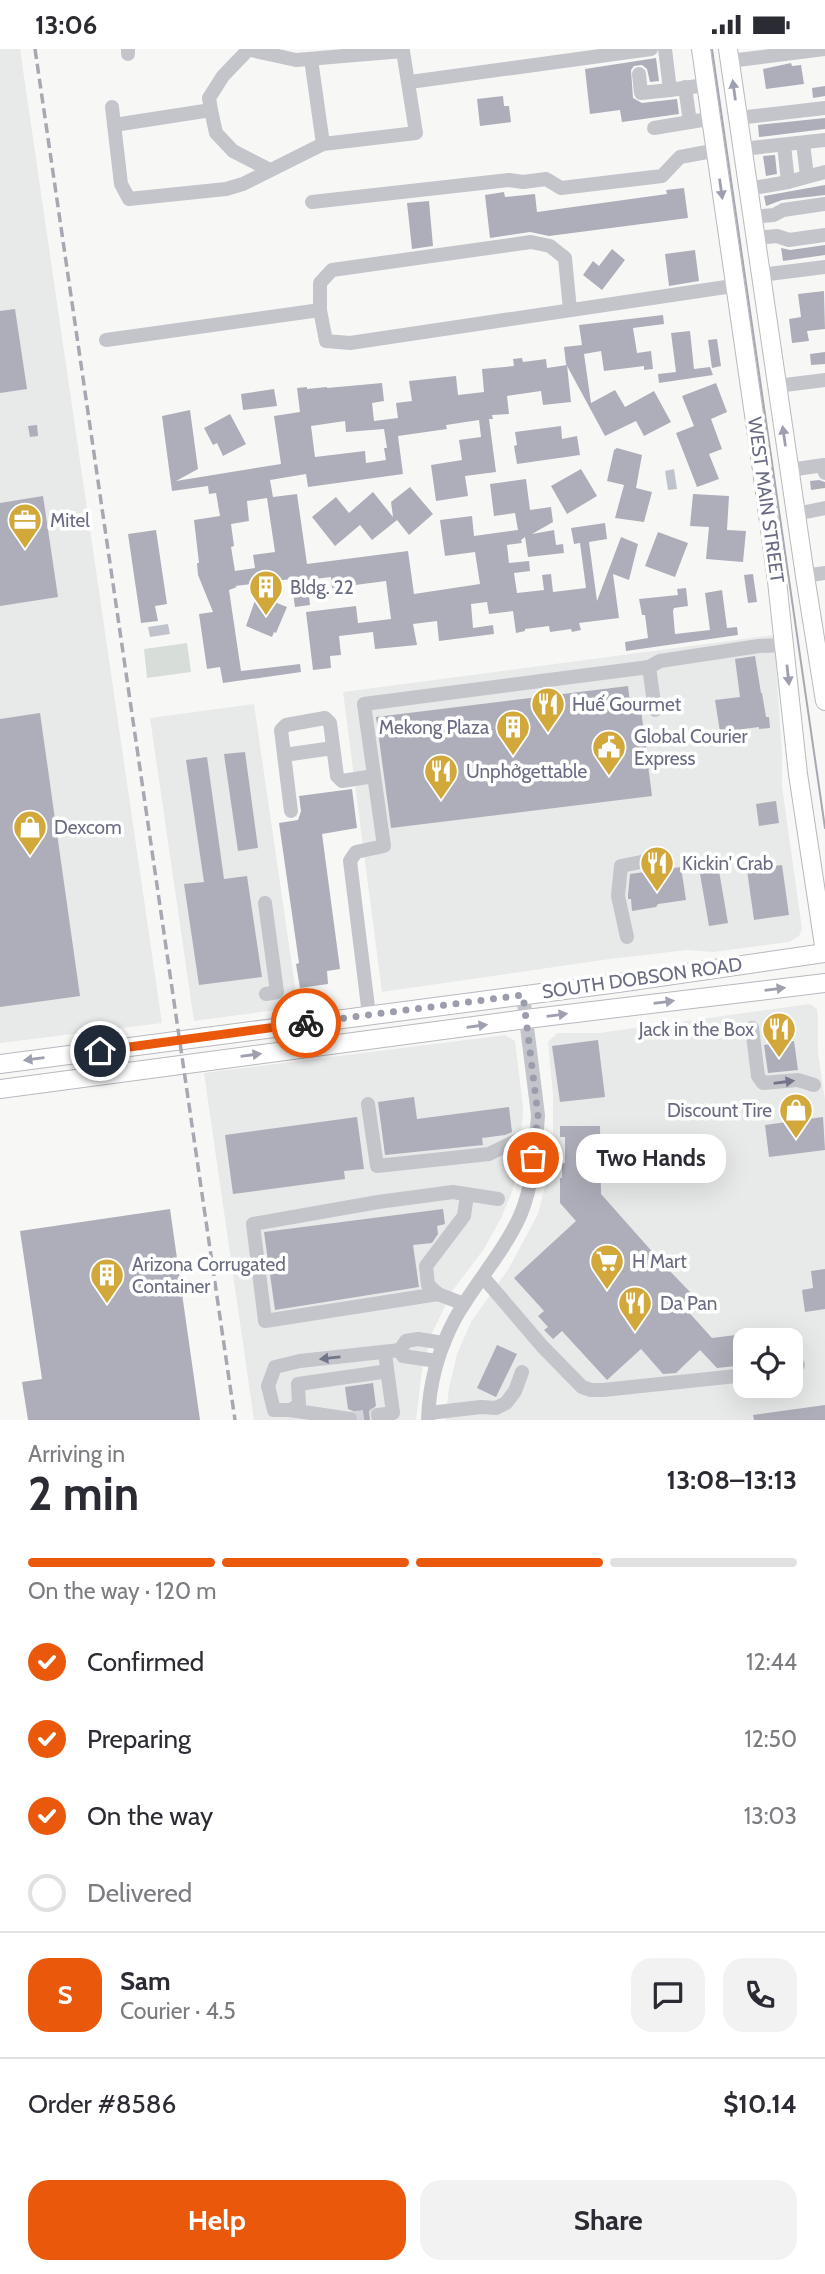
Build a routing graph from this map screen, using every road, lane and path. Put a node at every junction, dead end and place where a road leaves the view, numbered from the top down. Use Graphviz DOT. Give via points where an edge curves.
graph roads {
  1 [pos="247,49"];
  2 [pos="651,49"];
  3 [pos="665,49"];
  4 [pos="701,49"];
  5 [pos="825,49"];
  6 [pos="729,55"];
  7 [pos="311,59"];
  8 [pos="639,74"];
  9 [pos="410,82"];
  10 [pos="684,88"];
  11 [pos="112,107"];
  12 [pos="825,109"];
  13 [pos="211,110"];
  14 [pos="738,118"];
  15 [pos="114,125"];
  16 [pos="654,128"];
  17 [pos="825,140"];
  18 [pos="803,143"];
  19 [pos="323,144"];
  20 [pos="784,145"];
  21 [pos="743,149"];
  22 [pos="707,152"];
  23 [pos="270,170"];
  24 [pos="825,172"];
  25 [pos="807,176"];
  26 [pos="788,182"];
  27 [pos="748,189"];
  28 [pos="312,202"];
  29 [pos="825,204"];
  30 [pos="752,217"];
  31 [pos="825,235"];
  32 [pos="755,238"];
  33 [pos="825,267"];
  34 [pos="761,275"];
  35 [pos="726,287"];
  36 [pos="320,310"];
  37 [pos="570,310"];
  38 [pos="106,340"];
  39 [pos="825,380"];
  40 [pos="777,386"];
  41 [pos="825,467"];
  42 [pos="789,470"];
  43 [pos="825,508"];
  44 [pos="796,515"];
  45 [pos="825,573"];
  46 [pos="805,576"];
  47 [pos="784,645"];
  48 [pos="649,667"];
  49 [pos="824,694"];
  50 [pos="655,710"];
  51 [pos="333,748"];
  52 [pos="284,755"];
  53 [pos="374,776"];
  54 [pos="291,811"];
  55 [pos="661,858"];
  56 [pos="265,903"];
  57 [pos="627,937"];
  58 [pos="825,952"];
  59 [pos="825,983"];
  60 [pos="266,994"];
  61 [pos="523,995"];
  62 [pos="407,1010"];
  63 [pos="369,1015"];
  64 [pos="526,1019"];
  65 [pos="752,1028"];
  66 [pos="362,1041"];
  67 [pos="151,1044"];
  68 [pos="0,1063"];
  69 [pos="154,1069"];
  70 [pos="814,1085"];
  71 [pos="0,1089"];
  72 [pos="368,1104"];
  73 [pos="537,1135"];
  74 [pos="467,1195"];
  75 [pos="498,1199"];
  76 [pos="483,1276"];
  77 [pos="438,1294"];
  78 [pos="464,1304"];
  79 [pos="444,1343"];
  80 [pos="399,1350"];
  81 [pos="437,1361"];
  82 [pos="387,1369"];
  83 [pos="522,1372"];
  84 [pos="733,1376"];
  85 [pos="290,1410"];
  86 [pos="378,1415"];
  87 [pos="429,1416"];
  88 [pos="350,1419"];
  1 -- 7 [label="street"];
  1 -- 13 [label="street" via="209,98"];
  2 -- 9 [label="street"];
  3 -- 10 [label="street"];
  4 -- 47 [label="main road, WEST MAIN STREET, one-way"];
  5 -- 6 [label="street"];
  14 -- 6 [label="main road, WEST MAIN STREET, one-way"];
  7 -- 9 [label="street" via="403,51"];
  7 -- 19 [label="street"];
  8 -- 10 [label="street" via="641,93"];
  9 -- 19 [label="street" via="416,134"];
  10 -- 16 [label="street" via="696,121"];
  11 -- 15 [label="street"];
  12 -- 14 [label="street"];
  13 -- 15 [label="street"];
  13 -- 23 [label="street" via="216,133 233,151"];
  14 -- 21 [label="main road, WEST MAIN STREET"];
  15 -- 23 [label="street" via="121,184 129,199 226,189"];
  17 -- 18 [label="street"];
  18 -- 20 [label="street"];
  18 -- 25 [label="street"];
  19 -- 23 [label="street"];
  20 -- 21 [label="street"];
  20 -- 26 [label="street"];
  21 -- 27 [label="main road, WEST MAIN STREET"];
  22 -- 28 [label="street" via="680,157 662,176 561,188 546,179 509,180"];
  24 -- 25 [label="street"];
  25 -- 26 [label="street"];
  26 -- 27 [label="street"];
  27 -- 30 [label="main road, WEST MAIN STREET"];
  29 -- 30 [label="street"];
  30 -- 32 [label="main road, WEST MAIN STREET"];
  31 -- 32 [label="street"];
  32 -- 34 [label="main road, WEST MAIN STREET"];
  33 -- 34 [label="street"];
  34 -- 40 [label="main road, WEST MAIN STREET"];
  35 -- 37 [label="street"];
  36 -- 37 [label="street" via="326,341 350,343"];
  36 -- 37 [label="street" via="320,283 332,270 531,242 550,246 565,258"];
  36 -- 38 [label="street"];
  39 -- 40 [label="street"];
  42 -- 40 [label="main road, WEST MAIN STREET, one-way"];
  41 -- 42 [label="street"];
  42 -- 44 [label="main road, WEST MAIN STREET"];
  43 -- 44 [label="street"];
  44 -- 46 [label="main road, WEST MAIN STREET"];
  45 -- 46 [label="street"];
  46 -- 49 [label="main road, WEST MAIN STREET"];
  47 -- 48 [label="street" via="660,661"];
  47 -- 58 [label="main road, WEST MAIN STREET, one-way"];
  48 -- 50 [label="street"];
  48 -- 53 [label="street" via="364,704"];
  51 -- 52 [label="street"];
  51 -- 52 [label="street" via="330,723 325,719 286,725 281,730"];
  51 -- 53 [label="street" via="337,776 342,781"];
  52 -- 54 [label="street"];
  53 -- 63 [label="street" via="384,846 356,852 350,860"];
  55 -- 57 [label="street" via="621,866 618,897"];
  56 -- 60 [label="street" via="277,992"];
  58 -- 61 [label="main road, SOUTH DOBSON ROAD"];
  64 -- 59 [label="main road, SOUTH DOBSON ROAD, one-way"];
  61 -- 62 [label="main road, SOUTH DOBSON ROAD"];
  61 -- 64 [label="street"];
  62 -- 63 [label="main road, SOUTH DOBSON ROAD"];
  62 -- 66 [label="main road" via="406,1018 376,1027"];
  63 -- 67 [label="main road, SOUTH DOBSON ROAD"];
  66 -- 64 [label="main road, SOUTH DOBSON ROAD, one-way"];
  64 -- 73 [label="street"];
  65 -- 70 [label="street, one-way" via="758,1076 763,1083 798,1080"];
  69 -- 66 [label="main road, SOUTH DOBSON ROAD, one-way"];
  67 -- 68 [label="main road, SOUTH DOBSON ROAD, one-way"];
  67 -- 69 [label="street"];
  69 -- 71 [label="main road, SOUTH DOBSON ROAD"];
  72 -- 73 [label="street" via="377,1166 489,1154"];
  73 -- 76 [label="street" via="520,1216"];
  74 -- 75 [label="street"];
  74 -- 77 [label="street" via="464,1216 426,1266 428,1285"];
  74 -- 77 [label="street" via="453,1192 378,1202 253,1224 265,1321"];
  76 -- 78 [label="street"];
  76 -- 84 [label="street" via="582,1388 603,1390"];
  77 -- 78 [label="street"];
  78 -- 79 [label="street"];
  79 -- 80 [label="street" via="418,1339"];
  79 -- 81 [label="street"];
  80 -- 81 [label="street"];
  80 -- 82 [label="street"];
  80 -- 85 [label="street, one-way" via="275,1367 268,1387 274,1410"];
  81 -- 87 [label="street"];
  82 -- 85 [label="street" via="298,1384 299,1405"];
  82 -- 86 [label="street" via="393,1413"];
  83 -- 87 [label="street" via="515,1391 496,1408"];
  85 -- 88 [label="street"];
}
